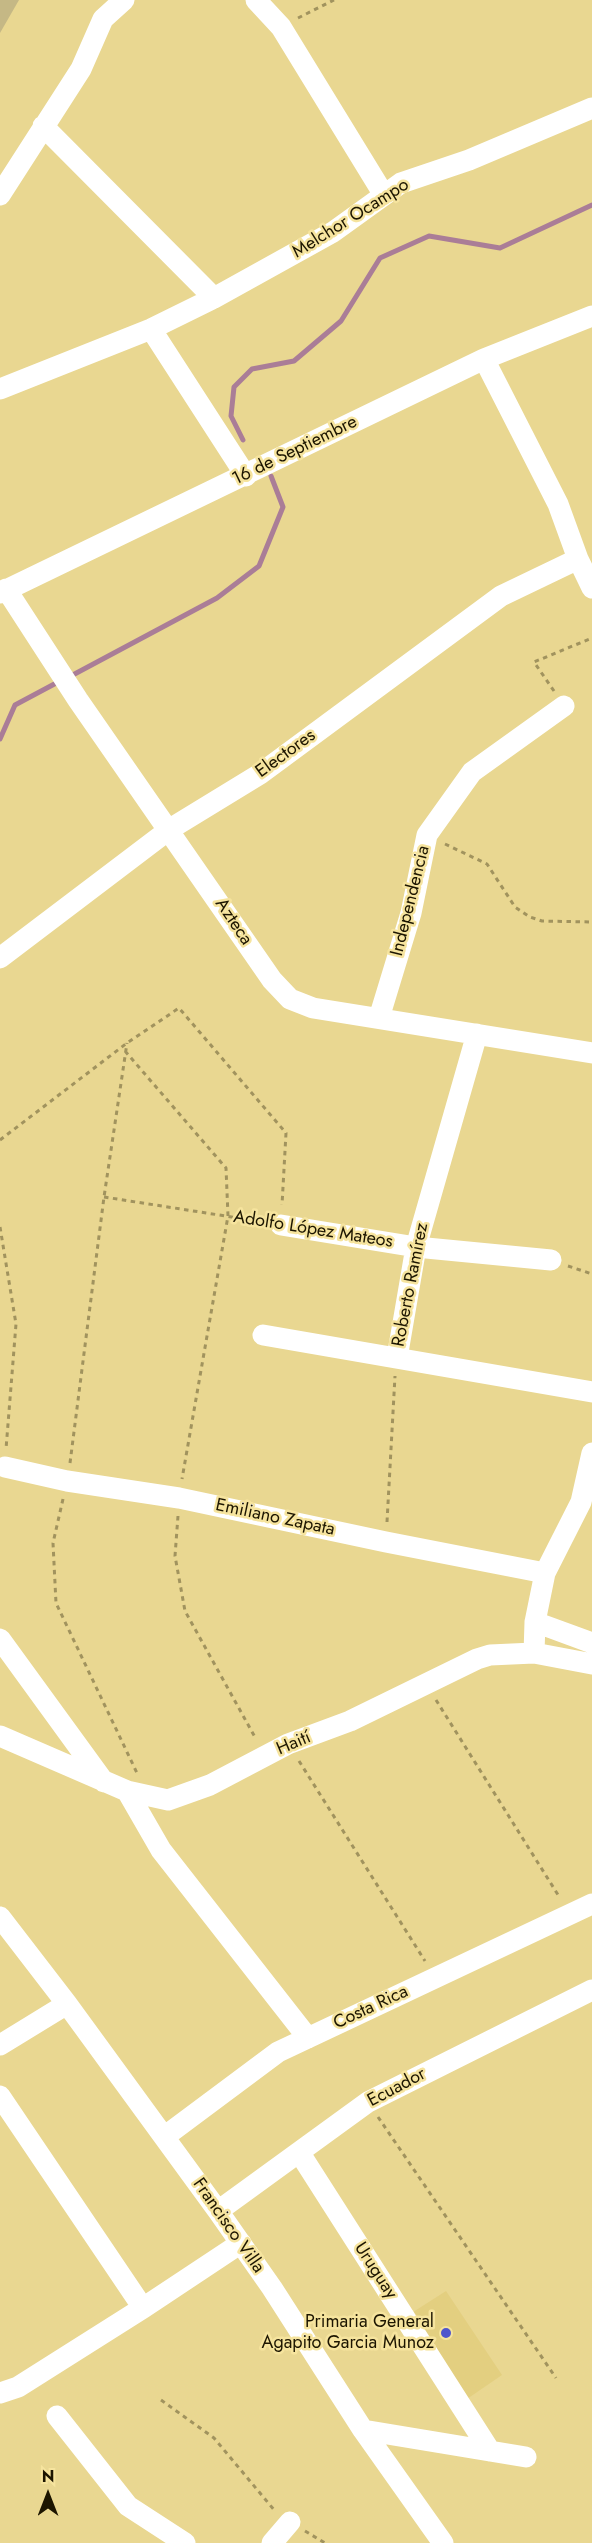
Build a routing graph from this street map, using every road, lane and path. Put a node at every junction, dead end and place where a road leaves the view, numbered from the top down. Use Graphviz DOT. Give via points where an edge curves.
graph roads {
  1 [pos="124,0"];
  2 [pos="256,0"];
  3 [pos="334,0"];
  4 [pos="281,27"];
  5 [pos="592,108"];
  6 [pos="43,126"];
  7 [pos="0,195"];
  8 [pos="384,195"];
  9 [pos="214,298"];
  10 [pos="592,316"];
  11 [pos="151,329"];
  12 [pos="484,359"];
  13 [pos="0,388"];
  14 [pos="246,476"];
  15 [pos="578,559"];
  16 [pos="592,588"];
  17 [pos="3,592"];
  18 [pos="592,638"];
  19 [pos="564,706"];
  20 [pos="170,829"];
  21 [pos="427,836"];
  22 [pos="592,922"];
  23 [pos="0,958"];
  24 [pos="379,1018"];
  25 [pos="477,1034"];
  26 [pos="127,1043"];
  27 [pos="125,1051"];
  28 [pos="592,1053"];
  29 [pos="0,1140"];
  30 [pos="104,1197"];
  31 [pos="228,1216"];
  32 [pos="281,1225"];
  33 [pos="0,1227"];
  34 [pos="416,1247"];
  35 [pos="550,1260"];
  36 [pos="592,1274"];
  37 [pos="263,1335"];
  38 [pos="397,1358"];
  39 [pos="592,1392"];
  40 [pos="592,1453"];
  41 [pos="5,1467"];
  42 [pos="67,1481"];
  43 [pos="179,1498"];
  44 [pos="386,1542"];
  45 [pos="545,1573"];
  46 [pos="535,1622"];
  47 [pos="0,1639"];
  48 [pos="592,1643"];
  49 [pos="534,1653"];
  50 [pos="592,1664"];
  51 [pos="425,1683"];
  52 [pos="0,1737"];
  53 [pos="288,1744"];
  54 [pos="265,1756"];
  55 [pos="104,1782"];
  56 [pos="127,1791"];
  57 [pos="148,1797"];
  58 [pos="592,1904"];
  59 [pos="570,1914"];
  60 [pos="0,1917"];
  61 [pos="436,1978"];
  62 [pos="592,1990"];
  63 [pos="67,2004"];
  64 [pos="308,2038"];
  65 [pos="0,2045"];
  66 [pos="0,2096"];
  67 [pos="368,2102"];
  68 [pos="164,2137"];
  69 [pos="299,2152"];
  70 [pos="218,2211"];
  71 [pos="241,2243"];
  72 [pos="143,2308"];
  73 [pos="556,2378"];
  74 [pos="0,2394"];
  75 [pos="161,2400"];
  76 [pos="57,2416"];
  77 [pos="363,2430"];
  78 [pos="490,2451"];
  79 [pos="526,2457"];
  80 [pos="290,2522"];
  81 [pos="185,2543"];
  82 [pos="272,2543"];
  83 [pos="325,2543"];
  84 [pos="443,2543"];
  1 -- 6 [label="street" via="103,19 81,69"];
  2 -- 4 [label="street"];
  3 -- 4 [label="path"];
  4 -- 8 [label="street"];
  5 -- 8 [label="street, Melchor Ocampo" via="469,160 401,183"];
  6 -- 7 [label="street"];
  6 -- 9 [label="street"];
  8 -- 9 [label="street, Melchor Ocampo" via="333,232"];
  9 -- 11 [label="street, Melchor Ocampo"];
  10 -- 12 [label="street, 16 de Septiembre"];
  11 -- 13 [label="street, Melchor Ocampo"];
  11 -- 14 [label="street"];
  12 -- 14 [label="street, 16 de Septiembre"];
  12 -- 15 [label="street" via="558,504"];
  14 -- 17 [label="street, 16 de Septiembre"];
  15 -- 16 [label="street"];
  15 -- 20 [label="street, Electores" via="501,596 260,774"];
  17 -- 20 [label="street, Azteca"];
  18 -- 19 [label="path" via="534,662"];
  19 -- 21 [label="street, Independencia" via="472,772"];
  20 -- 23 [label="street, Electores"];
  20 -- 24 [label="street, Azteca" via="272,980 290,999 313,1008"];
  21 -- 22 [label="path" via="487,864 515,907 530,917 542,921"];
  21 -- 24 [label="street, Independencia" via="411,913"];
  24 -- 25 [label="street, Azteca"];
  25 -- 28 [label="street, Azteca"];
  25 -- 34 [label="street, Roberto Ramírez"];
  26 -- 27 [label="path"];
  26 -- 29 [label="path"];
  26 -- 32 [label="path" via="179,1008 286,1132"];
  27 -- 30 [label="path"];
  27 -- 31 [label="path" via="226,1168"];
  30 -- 31 [label="path, Adolfo López Mateos"];
  30 -- 42 [label="path"];
  31 -- 32 [label="path, Adolfo López Mateos"];
  31 -- 43 [label="path"];
  32 -- 34 [label="street, Adolfo López Mateos"];
  33 -- 41 [label="path" via="16,1324"];
  34 -- 35 [label="street, Adolfo López Mateos"];
  34 -- 38 [label="street, Roberto Ramírez"];
  35 -- 36 [label="path"];
  37 -- 38 [label="street"];
  38 -- 39 [label="street"];
  38 -- 44 [label="path, Roberto Ramírez"];
  40 -- 45 [label="street" via="581,1502"];
  41 -- 42 [label="street, Emiliano Zapata"];
  42 -- 43 [label="street, Emiliano Zapata"];
  42 -- 57 [label="path" via="53,1543 56,1603"];
  43 -- 44 [label="street, Emiliano Zapata"];
  43 -- 54 [label="path" via="175,1556 185,1611"];
  44 -- 45 [label="street, Emiliano Zapata"];
  45 -- 46 [label="street"];
  46 -- 48 [label="street"];
  46 -- 49 [label="street"];
  47 -- 55 [label="street"];
  49 -- 50 [label="street, Haití"];
  49 -- 51 [label="street, Haití" via="483,1657"];
  51 -- 53 [label="street, Haití" via="350,1721"];
  51 -- 59 [label="path"];
  52 -- 55 [label="street, Haití"];
  53 -- 54 [label="street, Haití"];
  53 -- 61 [label="path"];
  54 -- 57 [label="street, Haití" via="210,1785 168,1800"];
  55 -- 56 [label="street, Haití"];
  56 -- 57 [label="street, Haití"];
  56 -- 64 [label="street" via="161,1850"];
  58 -- 59 [label="street, Costa Rica"];
  59 -- 61 [label="street, Costa Rica"];
  60 -- 63 [label="street, Francisco Villa"];
  61 -- 64 [label="street, Costa Rica"];
  62 -- 67 [label="street, Ecuador"];
  63 -- 65 [label="street"];
  63 -- 68 [label="street, Francisco Villa"];
  64 -- 68 [label="street, Costa Rica" via="278,2052"];
  66 -- 72 [label="street"];
  67 -- 69 [label="street, Ecuador"];
  67 -- 73 [label="path"];
  68 -- 70 [label="street, Francisco Villa"];
  69 -- 70 [label="street, Ecuador"];
  69 -- 78 [label="street, Uruguay"];
  70 -- 71 [label="street, Francisco Villa"];
  71 -- 72 [label="street"];
  71 -- 77 [label="street, Francisco Villa"];
  72 -- 74 [label="street" via="18,2387"];
  75 -- 80 [label="path" via="214,2438 280,2516"];
  76 -- 81 [label="street" via="128,2506"];
  77 -- 78 [label="street"];
  77 -- 84 [label="street, Francisco Villa"];
  78 -- 79 [label="street"];
  80 -- 82 [label="street"];
  80 -- 83 [label="path"];
}
